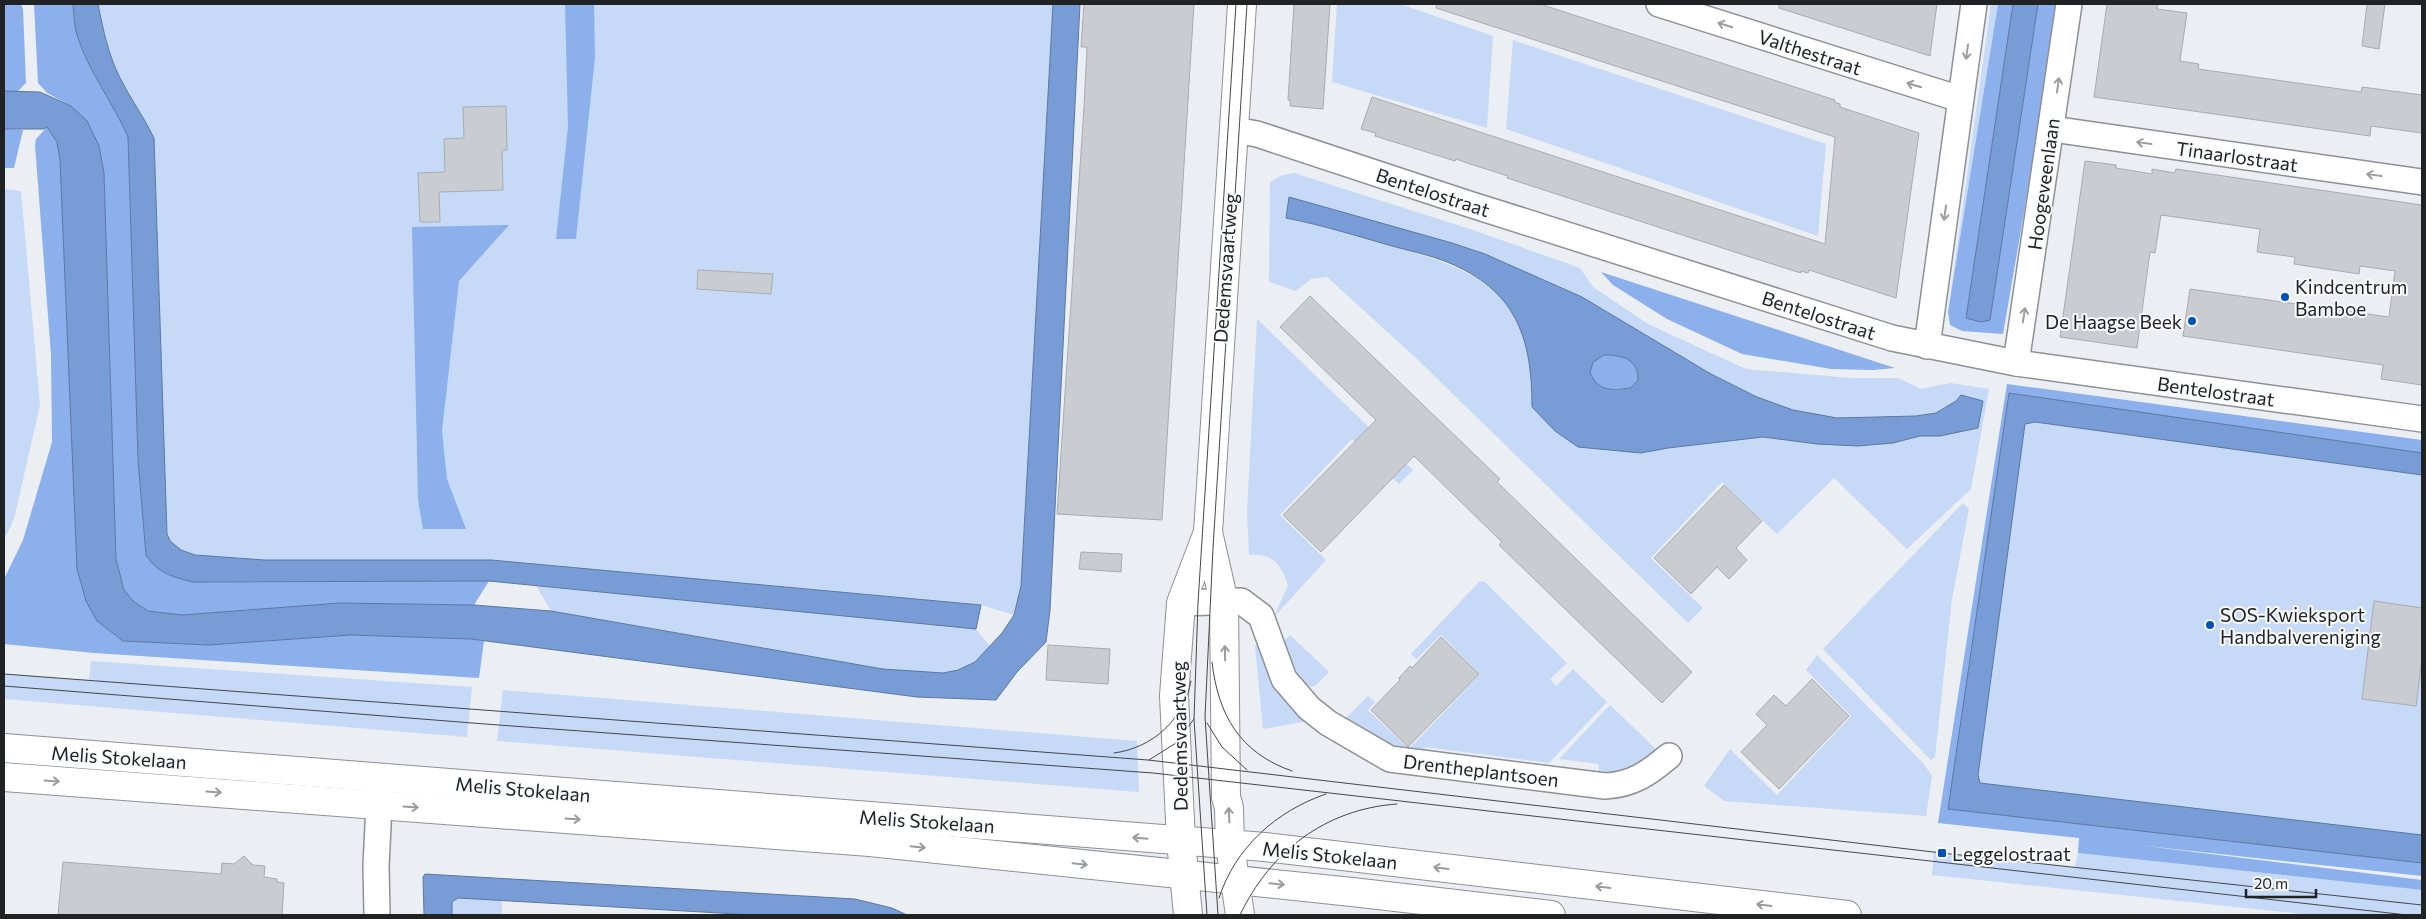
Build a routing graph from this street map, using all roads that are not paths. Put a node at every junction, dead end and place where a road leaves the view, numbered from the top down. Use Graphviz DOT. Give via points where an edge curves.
graph roads {
  1 [pos="1242,4"];
  2 [pos="1660,4"];
  3 [pos="1974,4"];
  4 [pos="2069,4"];
  5 [pos="1960,99"];
  6 [pos="1234,130"];
  7 [pos="2052,130"];
  8 [pos="2422,182"];
  9 [pos="1927,346"];
  10 [pos="2016,363"];
  11 [pos="2422,419"];
  12 [pos="1208,532"];
  13 [pos="1224,602"];
  14 [pos="1181,603"];
  15 [pos="4,748"];
  16 [pos="1669,756"];
  17 [pos="4,777"];
  18 [pos="379,791"];
  19 [pos="1181,842"];
  20 [pos="1230,845"];
  21 [pos="1184,875"];
  22 [pos="1235,881"];
  23 [pos="377,915"];
  24 [pos="1188,915"];
  25 [pos="1240,915"];
  26 [pos="1551,915"];
  27 [pos="1847,915"];
  1 -- 6 [label="street, Dedemsvaartweg"];
  5 -- 2 [label="street, Valthestraat, one-way"];
  3 -- 5 [label="street, one-way"];
  7 -- 4 [label="street, Hoogeveenlaan, one-way"];
  5 -- 9 [label="street, one-way"];
  6 -- 9 [label="street, Bentelostraat" via="1257,134 1892,338"];
  6 -- 12 [label="street, Dedemsvaartweg"];
  8 -- 7 [label="street, Tinaarlostraat, one-way"];
  10 -- 7 [label="street, Hoogeveenlaan, one-way"];
  9 -- 10 [label="street, Bentelostraat"];
  10 -- 11 [label="street, Bentelostraat"];
  12 -- 13 [label="street, Dedemsvaartweg"];
  12 -- 14 [label="street, Dedemsvaartweg"];
  13 -- 14 [label="street, Drentheplantsoen"];
  13 -- 16 [label="street, Drentheplantsoen" via="1241,601 1261,616 1284,679 1309,708 1328,724 1390,759 1605,786 1622,785 1647,774"];
  20 -- 13 [label="street, Dedemsvaartweg, one-way" via="1226,797"];
  14 -- 19 [label="street, Dedemsvaartweg" via="1174,696"];
  15 -- 18 [label="street, Melis Stokelaan"];
  17 -- 18 [label="street, Melis Stokelaan, one-way"];
  19 -- 18 [label="street, Melis Stokelaan, one-way"];
  18 -- 21 [label="street, Melis Stokelaan, one-way"];
  18 -- 23 [label="street"];
  19 -- 20 [label="street, Melis Stokelaan"];
  19 -- 21 [label="street, Dedemsvaartweg"];
  20 -- 22 [label="street, Dedemsvaartweg"];
  27 -- 20 [label="street, Melis Stokelaan, one-way"];
  21 -- 22 [label="street, Melis Stokelaan"];
  21 -- 24 [label="street, Dedemsvaartweg"];
  22 -- 25 [label="street, Dedemsvaartweg"];
  22 -- 26 [label="street, Melis Stokelaan, one-way"];
}
